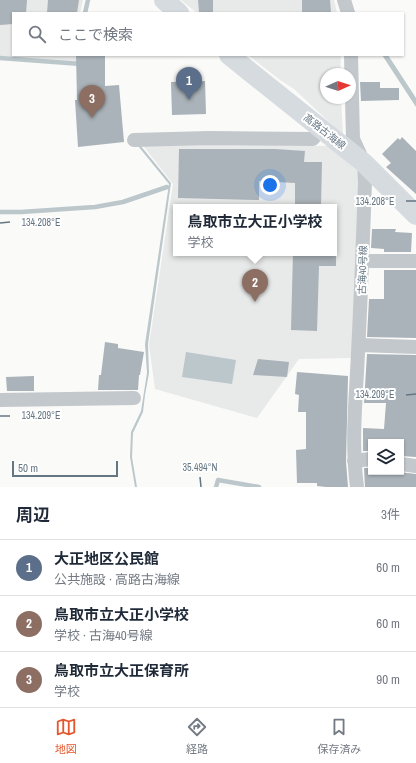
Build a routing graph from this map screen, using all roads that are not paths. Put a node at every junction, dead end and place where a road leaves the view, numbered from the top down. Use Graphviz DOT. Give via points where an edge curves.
graph roads {
  1 [pos="164,0"];
  2 [pos="344,0"];
  3 [pos="178,12"];
  4 [pos="348,12"];
  5 [pos="230,56"];
  6 [pos="351,56"];
  7 [pos="321,128"];
  8 [pos="134,140"];
  9 [pos="364,164"];
  10 [pos="415,212"];
  11 [pos="416,260"];
  12 [pos="362,261"];
  13 [pos="358,345"];
  14 [pos="416,347"];
  15 [pos="134,398"];
  16 [pos="0,400"];
  17 [pos="368,459"];
  18 [pos="354,461"];
  19 [pos="404,464"];
  20 [pos="416,466"];
  21 [pos="356,487"];
  1 -- 3 [label="main road"];
  2 -- 4 [label="street"];
  5 -- 7 [label="main road, 高路古海線"];
  6 -- 9 [label="street, 古海40号線" via="353,140"];
  7 -- 8 [label="street" via="313,138"];
  7 -- 9 [label="main road, 高路古海線"];
  9 -- 10 [label="main road, 高路古海線"];
  9 -- 12 [label="street, 古海40号線"];
  11 -- 12 [label="street"];
  12 -- 13 [label="street, 古海40号線"];
  13 -- 14 [label="street"];
  13 -- 18 [label="street, 古海40号線" via="353,427"];
  15 -- 16 [label="street"];
  17 -- 18 [label="street"];
  18 -- 21 [label="street, 古海40号線"];
  19 -- 20 [label="street"];
}
